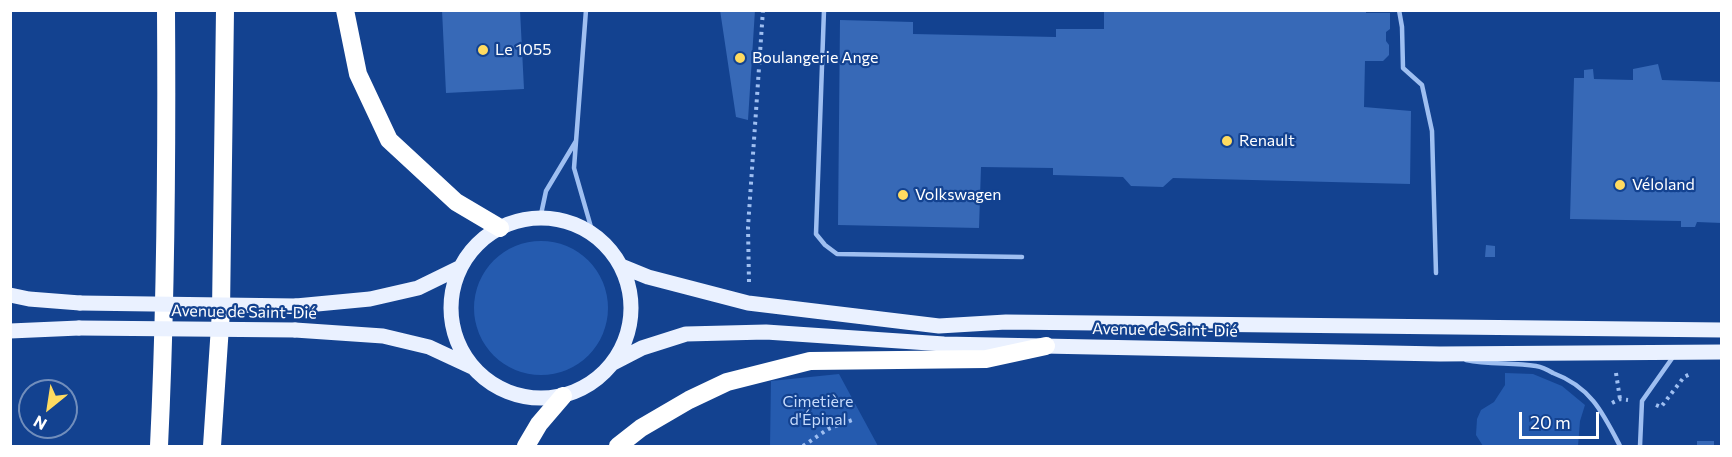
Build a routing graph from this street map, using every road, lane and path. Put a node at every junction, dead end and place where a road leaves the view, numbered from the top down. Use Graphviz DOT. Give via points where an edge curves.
graph roads {
  1 [pos="166,10"];
  2 [pos="225,10"];
  3 [pos="345,10"];
  4 [pos="586,10"];
  5 [pos="763,10"];
  6 [pos="824,10"];
  7 [pos="1399,10"];
  8 [pos="577,138"];
  9 [pos="540,219"];
  10 [pos="500,228"];
  11 [pos="593,234"];
  12 [pos="1022,257"];
  13 [pos="621,266"];
  14 [pos="461,267"];
  15 [pos="1436,273"];
  16 [pos="10,295"];
  17 [pos="750,304"];
  18 [pos="1722,330"];
  19 [pos="10,331"];
  20 [pos="1047,346"];
  21 [pos="1677,352"];
  22 [pos="1722,352"];
  23 [pos="1440,354"];
  24 [pos="613,363"];
  25 [pos="472,367"];
  26 [pos="563,396"];
  27 [pos="855,419"];
  28 [pos="159,447"];
  29 [pos="212,447"];
  30 [pos="526,447"];
  31 [pos="618,447"];
  32 [pos="803,447"];
  33 [pos="1620,447"];
  34 [pos="1640,447"];
  1 -- 28 [label="highway" via="164,338"];
  2 -- 29 [label="highway" via="221,311"];
  3 -- 10 [label="highway" via="358,74 389,140 456,202"];
  4 -- 8 [label="lane"];
  5 -- 17 [label="path" via="748,227"];
  6 -- 12 [label="lane" via="816,234 837,254"];
  7 -- 15 [label="lane" via="1403,68 1422,85 1432,131"];
  8 -- 9 [label="lane" via="546,191"];
  8 -- 11 [label="lane" via="574,168"];
  9 -- 10 [label="main road"];
  9 -- 11 [label="main road" via="572,223"];
  10 -- 14 [label="main road" via="484,238"];
  11 -- 13 [label="main road"];
  13 -- 17 [label="main road, Avenue de Saint-Dié"];
  13 -- 24 [label="main road" via="632,305 624,345"];
  14 -- 16 [label="main road, Avenue de Saint-Dié, bridge" via="418,288 369,299 296,306 81,303"];
  14 -- 25 [label="main road" via="452,292 451,318 458,344"];
  17 -- 18 [label="main road, Avenue de Saint-Dié" via="939,326 1006,322"];
  19 -- 25 [label="main road, Avenue de Saint-Dié, bridge" via="295,330 383,336 429,347"];
  20 -- 23 [label="main road, Avenue de Saint-Dié"];
  20 -- 24 [label="main road, Avenue de Saint-Dié" via="944,344 766,332 686,334 642,348"];
  20 -- 31 [label="highway" via="986,359 810,361 727,382 641,428"];
  21 -- 22 [label="main road, Avenue de Saint-Dié"];
  21 -- 23 [label="main road, Avenue de Saint-Dié"];
  21 -- 34 [label="lane" via="1642,401"];
  23 -- 33 [label="lane" via="1480,363 1537,366 1563,376 1587,392"];
  24 -- 26 [label="main road" via="591,384"];
  25 -- 26 [label="main road" via="491,383 514,394 538,399"];
  26 -- 30 [label="highway"];
  27 -- 32 [label="path" via="828,429"];
}
